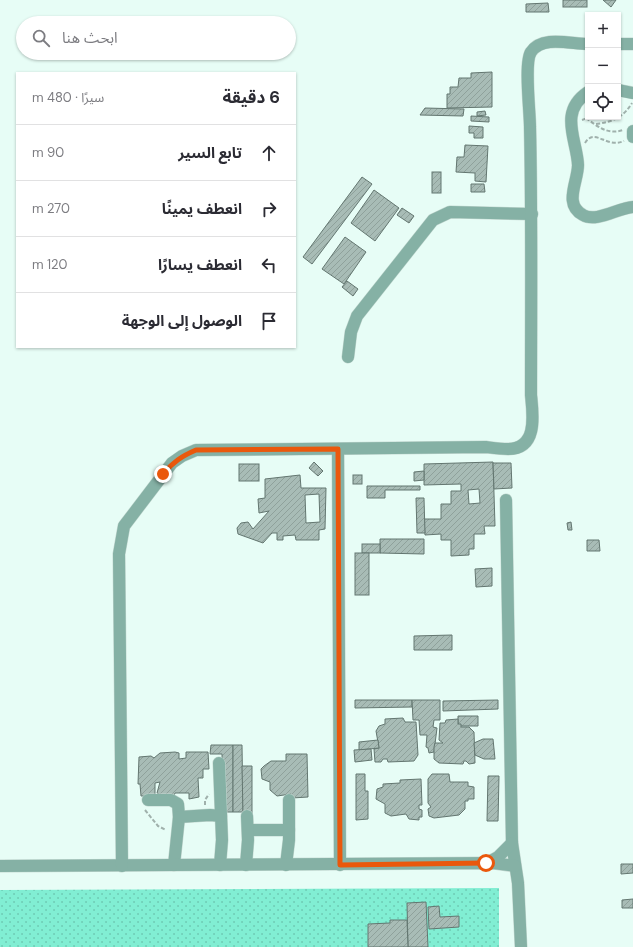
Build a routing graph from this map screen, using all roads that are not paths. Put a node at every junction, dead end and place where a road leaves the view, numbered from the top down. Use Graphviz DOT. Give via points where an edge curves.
graph roads {
  1 [pos="585,44"];
  2 [pos="621,44"];
  3 [pos="633,44"];
  4 [pos="621,91"];
  5 [pos="633,93"];
  6 [pos="585,95"];
  7 [pos="631,205"];
  8 [pos="532,214"];
  9 [pos="348,357"];
  10 [pos="338,449"];
  11 [pos="506,500"];
  12 [pos="219,763"];
  13 [pos="148,800"];
  14 [pos="289,800"];
  15 [pos="221,816"];
  16 [pos="247,816"];
  17 [pos="179,818"];
  18 [pos="248,830"];
  19 [pos="289,830"];
  20 [pos="512,843"];
  21 [pos="486,863"];
  22 [pos="174,865"];
  23 [pos="220,865"];
  24 [pos="246,865"];
  25 [pos="286,865"];
  26 [pos="340,865"];
  27 [pos="0,866"];
  28 [pos="122,866"];
  29 [pos="515,866"];
  30 [pos="521,947"];
  1 -- 8 [label="street" via="544,43 531,51 527,63"];
  2 -- 3 [label="street"];
  4 -- 5 [label="street"];
  6 -- 7 [label="street" via="578,102 572,116 571,137 578,165 573,202 579,212 589,218 601,217"];
  8 -- 9 [label="street" via="450,212 433,220 357,316 351,332"];
  8 -- 10 [label="street" via="533,426 530,438 515,449 509,450 486,447"];
  10 -- 26 [label="street"];
  10 -- 28 [label="street" via="196,450 172,463 124,526 119,554"];
  11 -- 20 [label="street"];
  12 -- 15 [label="street"];
  13 -- 17 [label="street" via="174,800 178,804"];
  14 -- 19 [label="street"];
  15 -- 17 [label="street"];
  15 -- 23 [label="street"];
  16 -- 18 [label="street"];
  17 -- 22 [label="street"];
  18 -- 19 [label="street"];
  18 -- 24 [label="street"];
  19 -- 25 [label="street"];
  20 -- 21 [label="street" via="498,857"];
  20 -- 29 [label="street"];
  21 -- 26 [label="street"];
  21 -- 29 [label="street"];
  22 -- 23 [label="street"];
  22 -- 28 [label="street"];
  23 -- 24 [label="street"];
  24 -- 25 [label="street"];
  25 -- 26 [label="street"];
  27 -- 28 [label="street"];
  29 -- 30 [label="street"];
}
